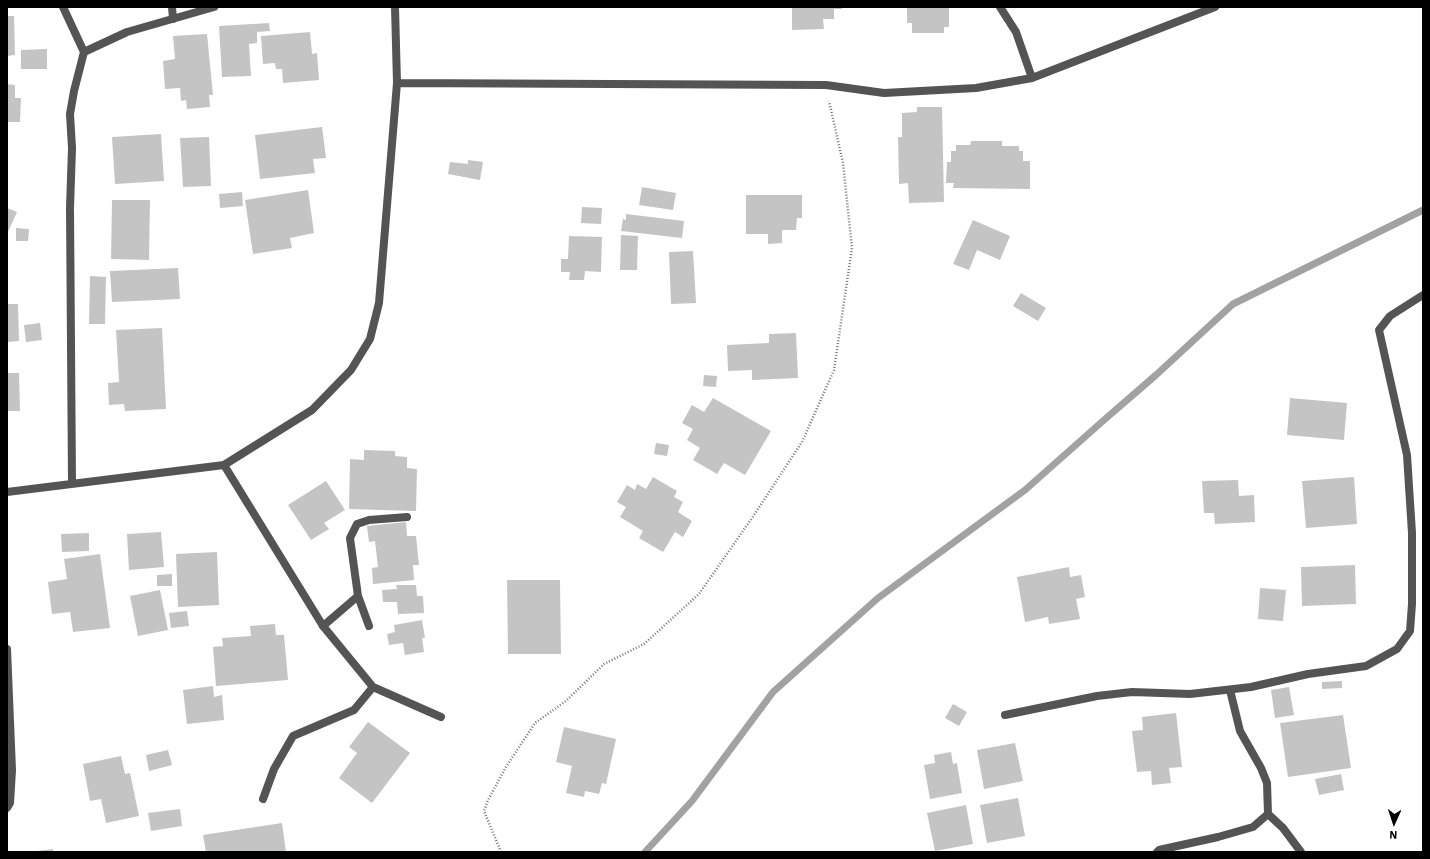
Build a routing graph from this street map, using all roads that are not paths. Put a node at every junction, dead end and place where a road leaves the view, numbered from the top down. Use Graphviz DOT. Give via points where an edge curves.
graph roads {
  1 [pos="63,7"];
  2 [pos="172,7"];
  3 [pos="214,7"];
  4 [pos="395,7"];
  5 [pos="1000,7"];
  6 [pos="1215,7"];
  7 [pos="173,19"];
  8 [pos="84,52"];
  9 [pos="1032,78"];
  10 [pos="397,83"];
  11 [pos="1423,295"];
  12 [pos="224,465"];
  13 [pos="72,483"];
  14 [pos="7,492"];
  15 [pos="407,517"];
  16 [pos="358,596"];
  17 [pos="323,626"];
  18 [pos="370,626"];
  19 [pos="7,649"];
  20 [pos="373,687"];
  21 [pos="1230,690"];
  22 [pos="1005,715"];
  23 [pos="441,717"];
  24 [pos="263,799"];
  25 [pos="7,808"];
  26 [pos="1268,814"];
  27 [pos="1157,852"];
  28 [pos="1301,852"];
  1 -- 8 [label="street"];
  2 -- 7 [label="street"];
  3 -- 7 [label="street"];
  4 -- 10 [label="street"];
  5 -- 9 [label="street" via="1016,32"];
  6 -- 9 [label="street"];
  7 -- 8 [label="street" via="127,32"];
  8 -- 13 [label="street" via="70,114"];
  9 -- 10 [label="street" via="976,88 884,93 826,85"];
  10 -- 12 [label="street" via="379,302 370,339 351,370 312,410"];
  11 -- 21 [label="street" via="1390,316 1379,330 1407,455 1412,533 1410,631 1397,649 1366,666 1308,674"];
  12 -- 13 [label="street"];
  12 -- 17 [label="street"];
  13 -- 14 [label="street"];
  15 -- 16 [label="street" via="369,520 357,524 350,538"];
  16 -- 17 [label="street"];
  16 -- 18 [label="street"];
  17 -- 20 [label="street"];
  19 -- 25 [label="street" via="12,770 10,803"];
  20 -- 23 [label="street"];
  20 -- 24 [label="street" via="354,710 293,736 274,769"];
  21 -- 22 [label="street" via="1190,694 1132,692 1097,696"];
  21 -- 26 [label="street" via="1240,730 1268,783"];
  26 -- 27 [label="street" via="1253,827"];
  26 -- 28 [label="street" via="1283,828"];
}
